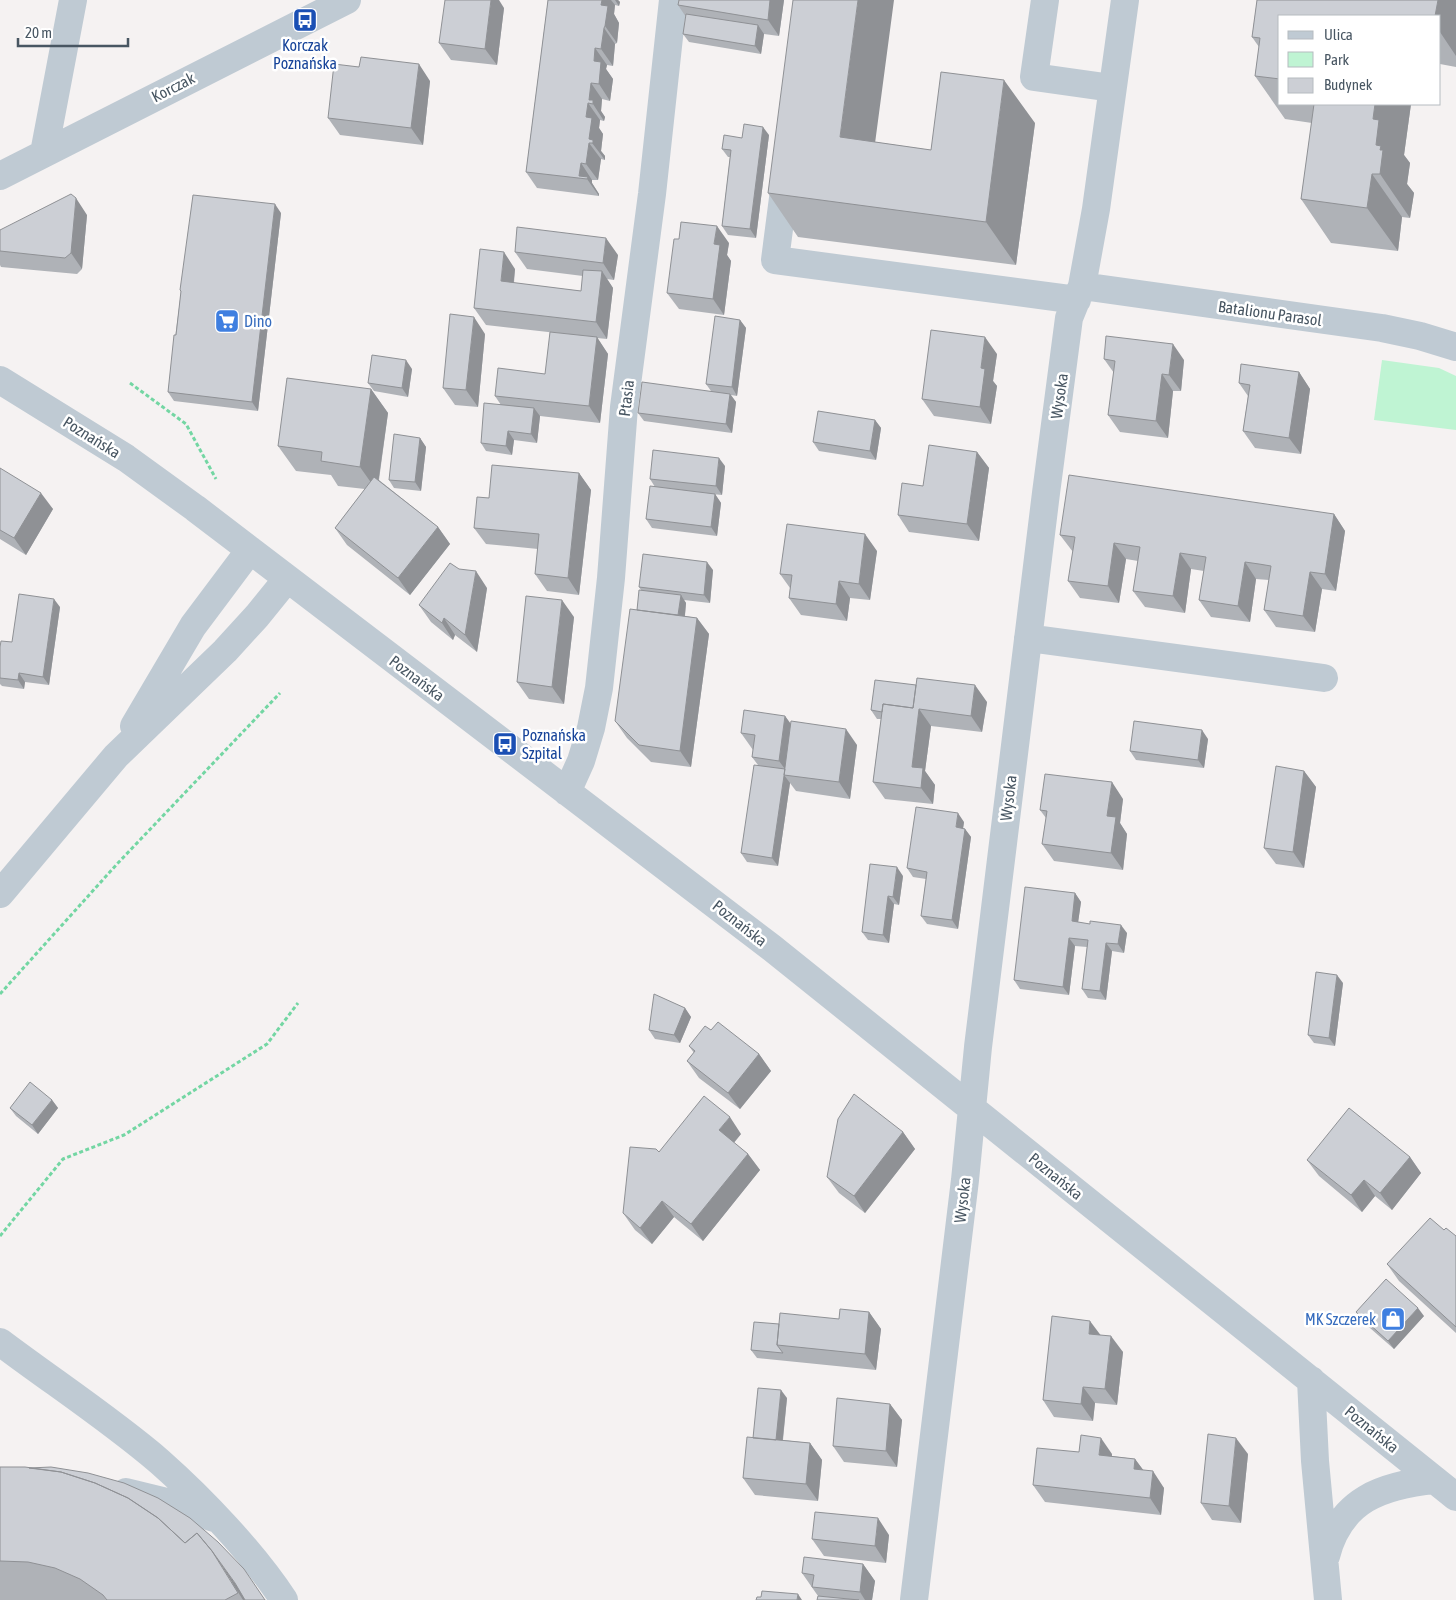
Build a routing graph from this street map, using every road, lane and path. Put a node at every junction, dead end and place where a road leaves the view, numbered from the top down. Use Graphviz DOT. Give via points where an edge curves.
graph roads {
  1 [pos="72,0"];
  2 [pos="347,0"];
  3 [pos="673,0"];
  4 [pos="1044,0"];
  5 [pos="1124,0"];
  6 [pos="1112,88"];
  7 [pos="44,153"];
  8 [pos="789,154"];
  9 [pos="0,176"];
  10 [pos="1080,293"];
  11 [pos="1456,346"];
  12 [pos="0,380"];
  13 [pos="130,383"];
  14 [pos="216,479"];
  15 [pos="250,550"];
  16 [pos="287,579"];
  17 [pos="1028,638"];
  18 [pos="1324,678"];
  19 [pos="280,693"];
  20 [pos="116,756"];
  21 [pos="567,792"];
  22 [pos="0,894"];
  23 [pos="0,994"];
  24 [pos="298,1004"];
  25 [pos="972,1109"];
  26 [pos="0,1236"];
  27 [pos="0,1342"];
  28 [pos="1311,1380"];
  29 [pos="1435,1480"];
  30 [pos="104,1488"];
  31 [pos="1456,1497"];
  32 [pos="218,1519"];
  33 [pos="1325,1560"];
  34 [pos="284,1600"];
  35 [pos="914,1600"];
  36 [pos="1328,1600"];
  1 -- 7 [label="street"];
  2 -- 7 [label="street, Korczak"];
  3 -- 21 [label="street, Ptasia" via="624,416 601,669 591,728"];
  4 -- 6 [label="street" via="1034,77"];
  5 -- 6 [label="street, Wysoka"];
  6 -- 10 [label="street, Wysoka" via="1096,209"];
  7 -- 9 [label="street, Korczak"];
  8 -- 10 [label="street, Batalionu Parasol" via="775,260"];
  10 -- 11 [label="street, Batalionu Parasol" via="1382,328"];
  10 -- 17 [label="street, Wysoka" via="1069,318"];
  12 -- 15 [label="street, Poznańska" via="126,458"];
  13 -- 14 [label="path" via="186,424"];
  15 -- 16 [label="street, Poznańska"];
  15 -- 20 [label="street" via="193,626"];
  16 -- 20 [label="street" via="225,651"];
  16 -- 21 [label="street, Poznańska"];
  17 -- 18 [label="street"];
  17 -- 25 [label="street, Wysoka"];
  19 -- 23 [label="path" via="117,864"];
  20 -- 22 [label="street"];
  21 -- 25 [label="street, Poznańska" via="738,921"];
  24 -- 26 [label="path" via="267,1044 124,1135 63,1159"];
  25 -- 28 [label="street, Poznańska"];
  25 -- 35 [label="street, Wysoka"];
  27 -- 32 [label="street" via="160,1462"];
  28 -- 29 [label="street, Poznańska"];
  28 -- 33 [label="street"];
  29 -- 31 [label="street, Poznańska"];
  29 -- 33 [label="street" via="1384,1489 1364,1500 1337,1527"];
  30 -- 32 [label="street" via="167,1502"];
  32 -- 34 [label="street"];
  33 -- 36 [label="street"];
}
